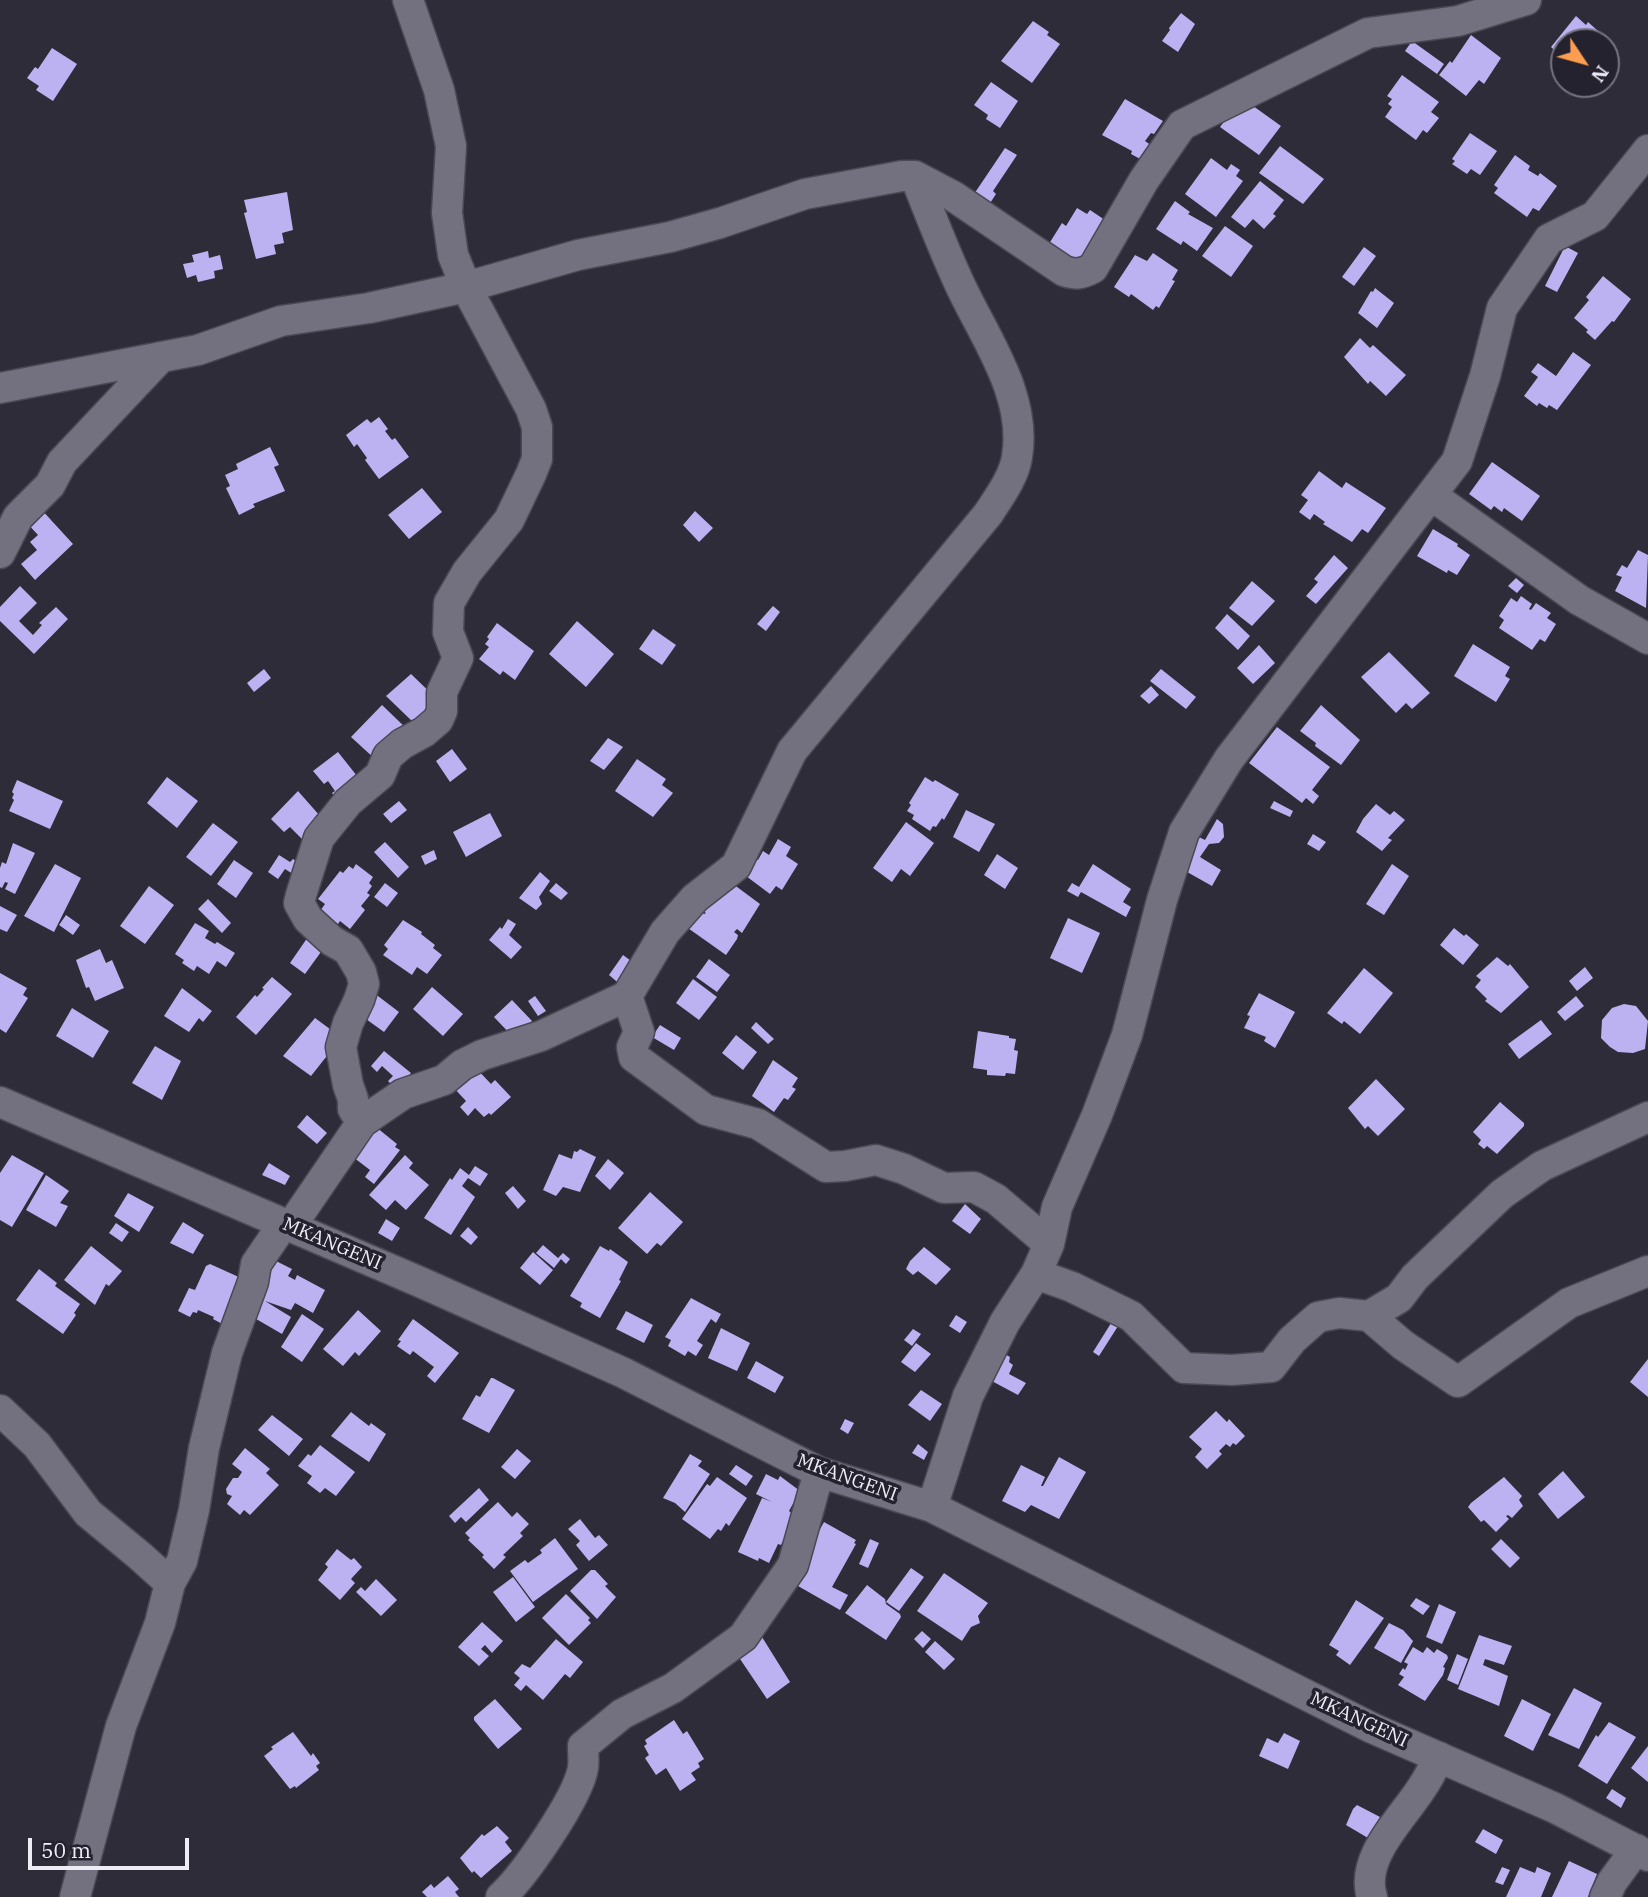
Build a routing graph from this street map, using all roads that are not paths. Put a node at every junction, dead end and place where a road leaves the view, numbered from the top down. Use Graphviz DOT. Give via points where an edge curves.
graph roads {
  1 [pos="408,0"];
  2 [pos="1526,0"];
  3 [pos="1648,150"];
  4 [pos="915,176"];
  5 [pos="466,287"];
  6 [pos="160,357"];
  7 [pos="0,388"];
  8 [pos="1431,495"];
  9 [pos="0,553"];
  10 [pos="1648,639"];
  11 [pos="627,996"];
  12 [pos="0,1102"];
  13 [pos="1648,1116"];
  14 [pos="362,1122"];
  15 [pos="288,1225"];
  16 [pos="1049,1244"];
  17 [pos="1648,1271"];
  18 [pos="1035,1274"];
  19 [pos="1368,1316"];
  20 [pos="0,1410"];
  21 [pos="819,1472"];
  22 [pos="932,1507"];
  23 [pos="170,1583"];
  24 [pos="1439,1757"];
  25 [pos="1642,1852"];
  26 [pos="75,1897"];
  27 [pos="501,1897"];
  28 [pos="1372,1897"];
  29 [pos="1605,1897"];
  1 -- 5 [label="street" via="439,90 451,146 447,213 453,255"];
  2 -- 4 [label="street" via="1458,21 1368,33 1182,125 1093,268 1083,274 1064,271"];
  3 -- 8 [label="street" via="1595,216 1549,239 1502,307 1457,461"];
  4 -- 5 [label="street" via="815,192 670,237 578,255"];
  4 -- 11 [label="street" via="956,277 1011,389 1018,420 1017,458 988,514 792,751 736,866 695,898 665,932"];
  5 -- 6 [label="street" via="281,321 198,350"];
  5 -- 14 [label="street" via="531,409 537,427 537,459 509,520 467,572 449,603 448,632 458,658 442,692 438,720 388,756 380,775 348,803 319,838 301,895 299,903 308,919 348,950 361,972 359,1000 341,1047 353,1109"];
  6 -- 7 [label="street"];
  6 -- 9 [label="street" via="62,462 50,485 18,517"];
  8 -- 10 [label="street" via="1579,600"];
  8 -- 16 [label="street" via="1230,759 1184,832 1127,1035 1057,1207"];
  11 -- 14 [label="street" via="541,1036 482,1055 444,1080 403,1094"];
  11 -- 16 [label="street" via="639,1032 632,1047 634,1057 706,1110 758,1124 826,1167 876,1160 944,1188 974,1187 996,1199"];
  12 -- 15 [label="street, MKANGENI"];
  13 -- 19 [label="street" via="1542,1166 1502,1194 1399,1298"];
  14 -- 15 [label="street"];
  15 -- 21 [label="street, MKANGENI" via="624,1373"];
  15 -- 23 [label="street" via="256,1264 204,1448 182,1561"];
  16 -- 18 [label="street"];
  17 -- 19 [label="street" via="1569,1303 1458,1382"];
  18 -- 19 [label="street" via="1131,1317 1184,1368 1271,1367 1318,1317 1339,1313"];
  18 -- 22 [label="street" via="968,1396"];
  20 -- 23 [label="street" via="37,1445 88,1513"];
  21 -- 22 [label="street, MKANGENI"];
  21 -- 27 [label="street" via="793,1564 743,1637 673,1688 622,1714 583,1746 583,1768 570,1802"];
  22 -- 24 [label="street, MKANGENI" via="1371,1728"];
  23 -- 26 [label="street" via="160,1623 121,1726"];
  24 -- 25 [label="street, MKANGENI"];
  24 -- 28 [label="street" via="1423,1787 1390,1828 1374,1860"];
  25 -- 29 [label="street" via="1612,1882"];
}
